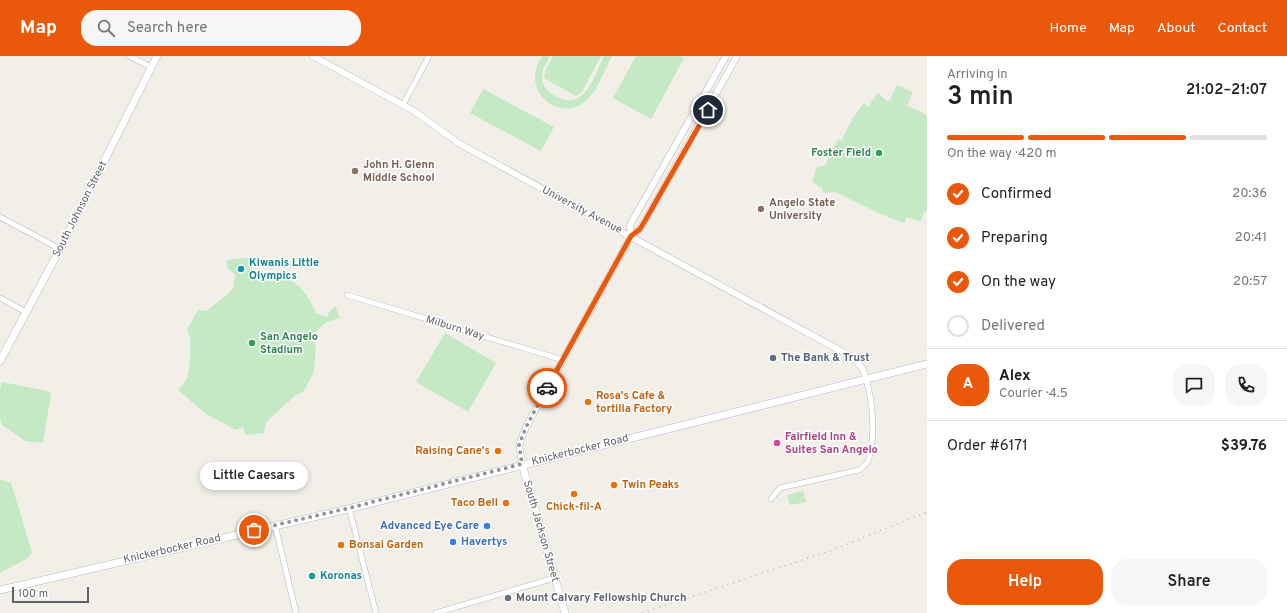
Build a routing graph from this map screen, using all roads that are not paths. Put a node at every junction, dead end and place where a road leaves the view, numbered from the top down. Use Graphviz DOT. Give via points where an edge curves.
graph roads {
  1 [pos="129,56"];
  2 [pos="157,56"];
  3 [pos="313,56"];
  4 [pos="429,56"];
  5 [pos="726,56"];
  6 [pos="737,56"];
  7 [pos="151,67"];
  8 [pos="404,105"];
  9 [pos="0,217"];
  10 [pos="631,236"];
  11 [pos="60,249"];
  12 [pos="347,295"];
  13 [pos="0,298"];
  14 [pos="26,312"];
  15 [pos="563,360"];
  16 [pos="0,361"];
  17 [pos="927,364"];
  18 [pos="866,379"];
  19 [pos="522,464"];
  20 [pos="771,499"];
  21 [pos="349,508"];
  22 [pos="275,525"];
  23 [pos="554,578"];
  24 [pos="0,590"];
  25 [pos="296,613"];
  26 [pos="376,613"];
  27 [pos="436,613"];
  28 [pos="565,613"];
  1 -- 7 [label="street"];
  2 -- 7 [label="main road, South Johnson Street"];
  3 -- 8 [label="street, University Avenue"];
  4 -- 8 [label="street"];
  5 -- 10 [label="street, South Jackson Street" via="630,225"];
  6 -- 10 [label="street, South Jackson Street" via="640,229"];
  7 -- 11 [label="main road, South Johnson Street"];
  8 -- 10 [label="street, University Avenue" via="460,144"];
  9 -- 11 [label="street"];
  10 -- 15 [label="street, South Jackson Street"];
  10 -- 18 [label="street, University Avenue" via="852,357 858,361"];
  11 -- 14 [label="main road, South Johnson Street"];
  12 -- 15 [label="street, Milburn Way"];
  13 -- 14 [label="street"];
  14 -- 16 [label="main road, South Johnson Street"];
  15 -- 19 [label="street, South Jackson Street" via="524,431 519,445"];
  17 -- 18 [label="main road, Knickerbocker Road"];
  18 -- 19 [label="main road, Knickerbocker Road"];
  18 -- 20 [label="street" via="872,400 871,446 867,463 860,470 780,488"];
  19 -- 21 [label="main road, Knickerbocker Road"];
  19 -- 23 [label="main road, South Jackson Street"];
  21 -- 22 [label="main road, Knickerbocker Road"];
  21 -- 26 [label="street"];
  22 -- 24 [label="main road, Knickerbocker Road"];
  22 -- 25 [label="street"];
  23 -- 27 [label="street"];
  23 -- 28 [label="main road, South Jackson Street"];
}
